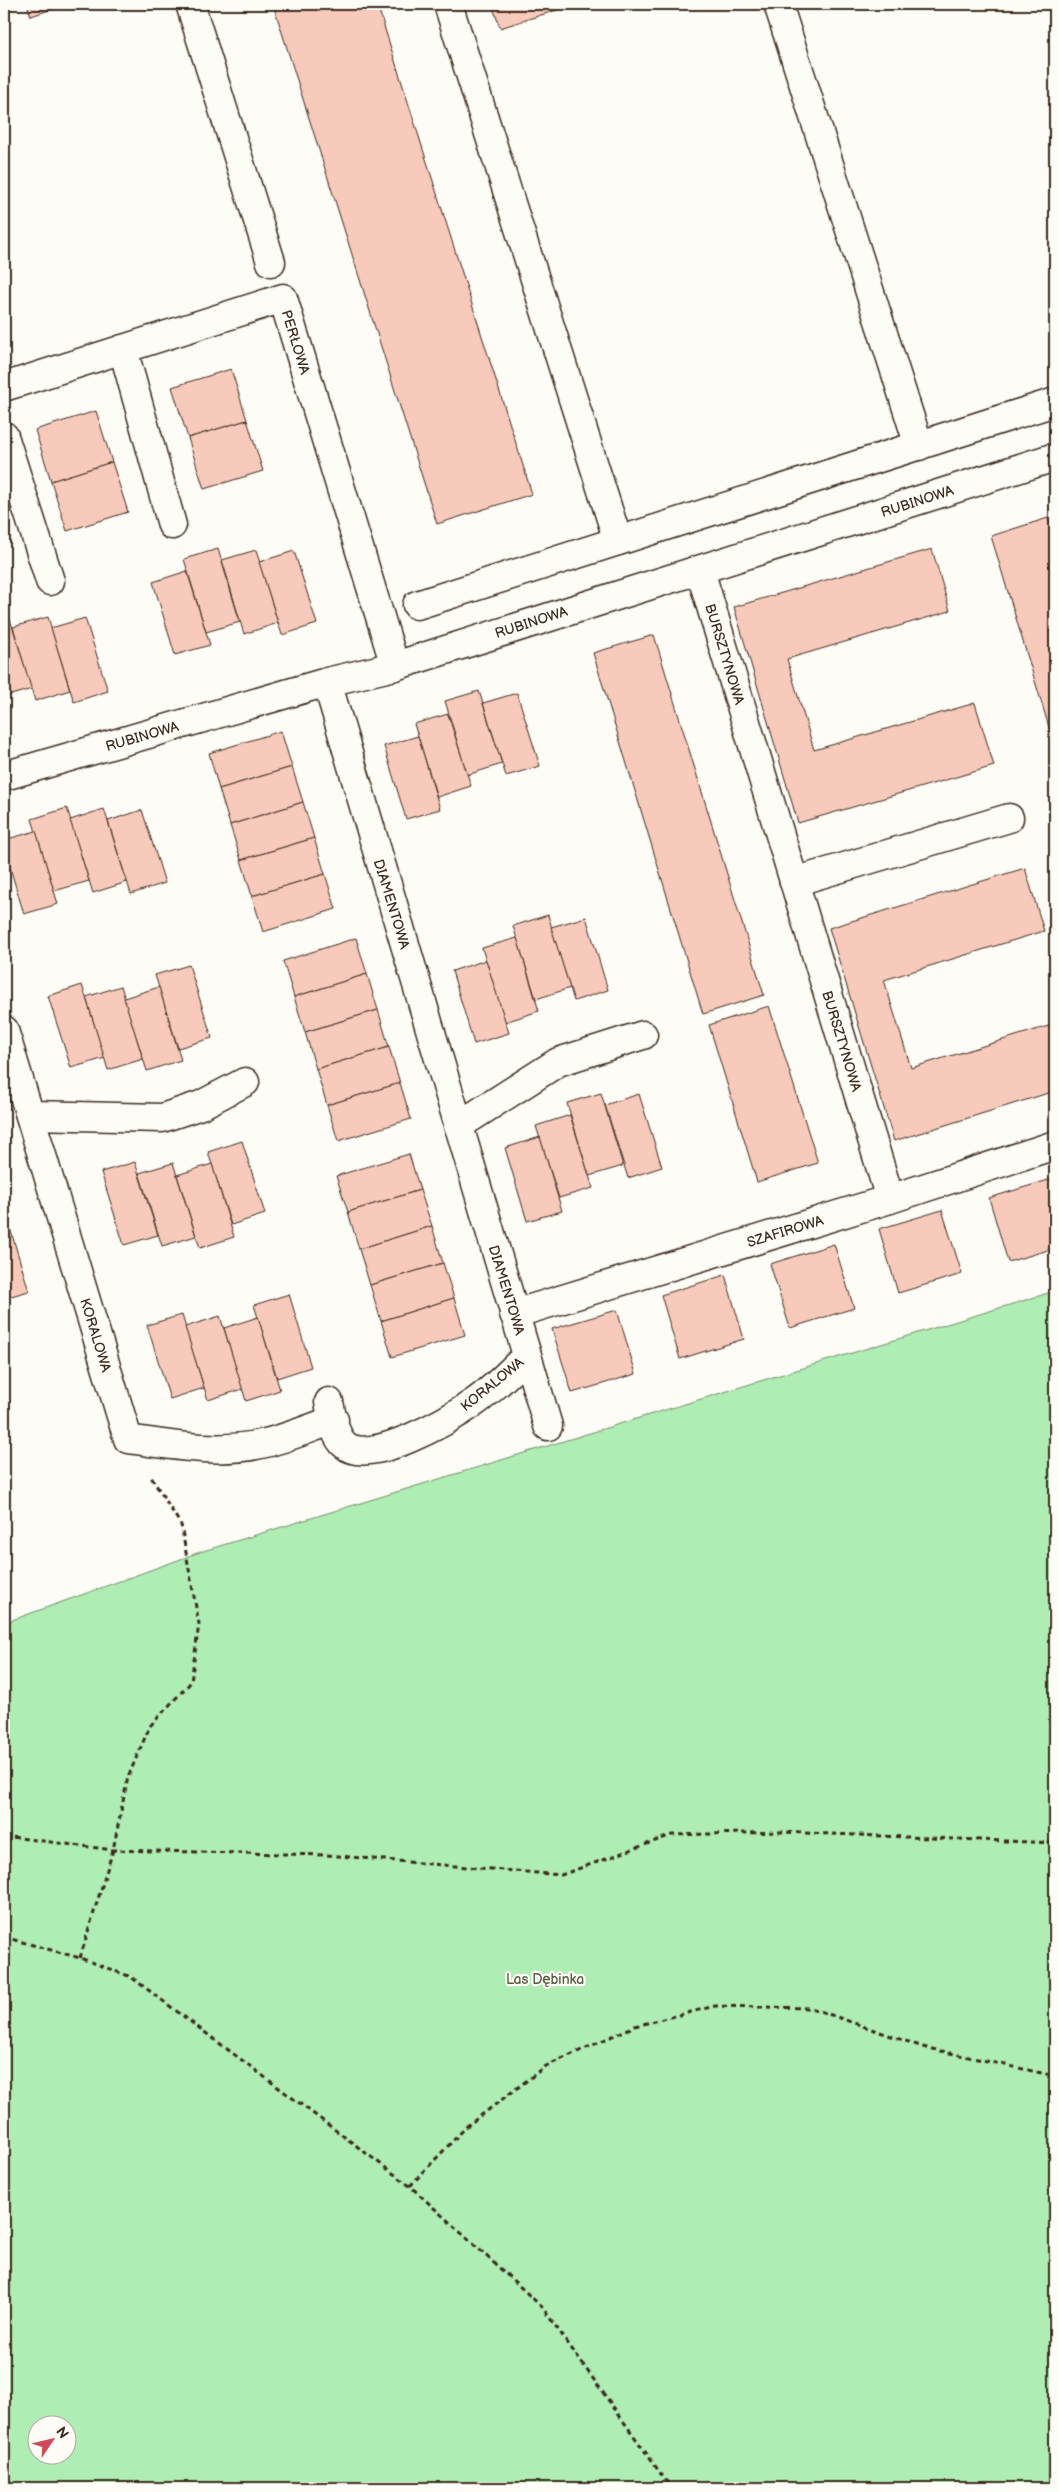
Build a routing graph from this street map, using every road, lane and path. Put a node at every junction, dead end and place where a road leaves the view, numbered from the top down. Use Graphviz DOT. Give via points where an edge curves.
graph roads {
  1 [pos="190,4"];
  2 [pos="448,4"];
  3 [pos="778,4"];
  4 [pos="271,262"];
  5 [pos="123,349"];
  6 [pos="4,387"];
  7 [pos="1055,402"];
  8 [pos="4,436"];
  9 [pos="920,446"];
  10 [pos="1055,457"];
  11 [pos="172,525"];
  12 [pos="618,541"];
  13 [pos="700,570"];
  14 [pos="50,581"];
  15 [pos="417,605"];
  16 [pos="395,666"];
  17 [pos="327,682"];
  18 [pos="4,776"];
  19 [pos="1010,818"];
  20 [pos="794,882"];
  21 [pos="4,1030"];
  22 [pos="643,1035"];
  23 [pos="245,1082"];
  24 [pos="30,1115"];
  25 [pos="458,1126"];
  26 [pos="1055,1145"];
  27 [pos="890,1199"];
  28 [pos="514,1314"];
  29 [pos="527,1356"];
  30 [pos="548,1426"];
  31 [pos="128,1439"];
  32 [pos="4,1836"];
  33 [pos="1055,1843"];
  34 [pos="113,1850"];
  35 [pos="4,1937"];
  36 [pos="80,1958"];
  37 [pos="1055,2076"];
  38 [pos="410,2186"];
  39 [pos="671,2488"];
  1 -- 4 [label="street"];
  2 -- 12 [label="street"];
  3 -- 9 [label="street"];
  5 -- 6 [label="street, PERŁOWA"];
  5 -- 11 [label="street"];
  5 -- 16 [label="street, PERŁOWA" via="283,298"];
  7 -- 9 [label="street"];
  8 -- 14 [label="street"];
  9 -- 12 [label="street"];
  10 -- 13 [label="street, RUBINOWA"];
  12 -- 15 [label="street"];
  13 -- 16 [label="street, RUBINOWA"];
  13 -- 20 [label="street, BURSZTYNOWA"];
  16 -- 17 [label="street, RUBINOWA"];
  17 -- 18 [label="street, RUBINOWA"];
  17 -- 25 [label="street, DIAMENTOWA"];
  19 -- 20 [label="street"];
  20 -- 27 [label="street, BURSZTYNOWA"];
  21 -- 24 [label="street, KORALOWA"];
  22 -- 25 [label="street" via="558,1062"];
  23 -- 24 [label="street" via="201,1105 162,1118"];
  24 -- 31 [label="street, KORALOWA"];
  25 -- 28 [label="street, DIAMENTOWA"];
  26 -- 27 [label="street, SZAFIROWA"];
  27 -- 28 [label="street, SZAFIROWA"];
  28 -- 29 [label="street, DIAMENTOWA"];
  29 -- 30 [label="street, DIAMENTOWA"];
  29 -- 31 [label="street, KORALOWA" via="476,1401 426,1430 382,1448 362,1450 346,1446 337,1435 331,1411 261,1444 219,1448"];
  31 -- 34 [label="path" via="181,1525 199,1624 191,1682 150,1726 128,1777"];
  32 -- 34 [label="path"];
  33 -- 34 [label="path" via="782,1832 672,1835 561,1875 326,1855"];
  34 -- 36 [label="path"];
  35 -- 36 [label="path"];
  36 -- 38 [label="path" via="131,1977"];
  37 -- 38 [label="path" via="923,2047 811,2008 716,2006 636,2026 546,2066 467,2126"];
  38 -- 39 [label="path" via="542,2307"];
}
